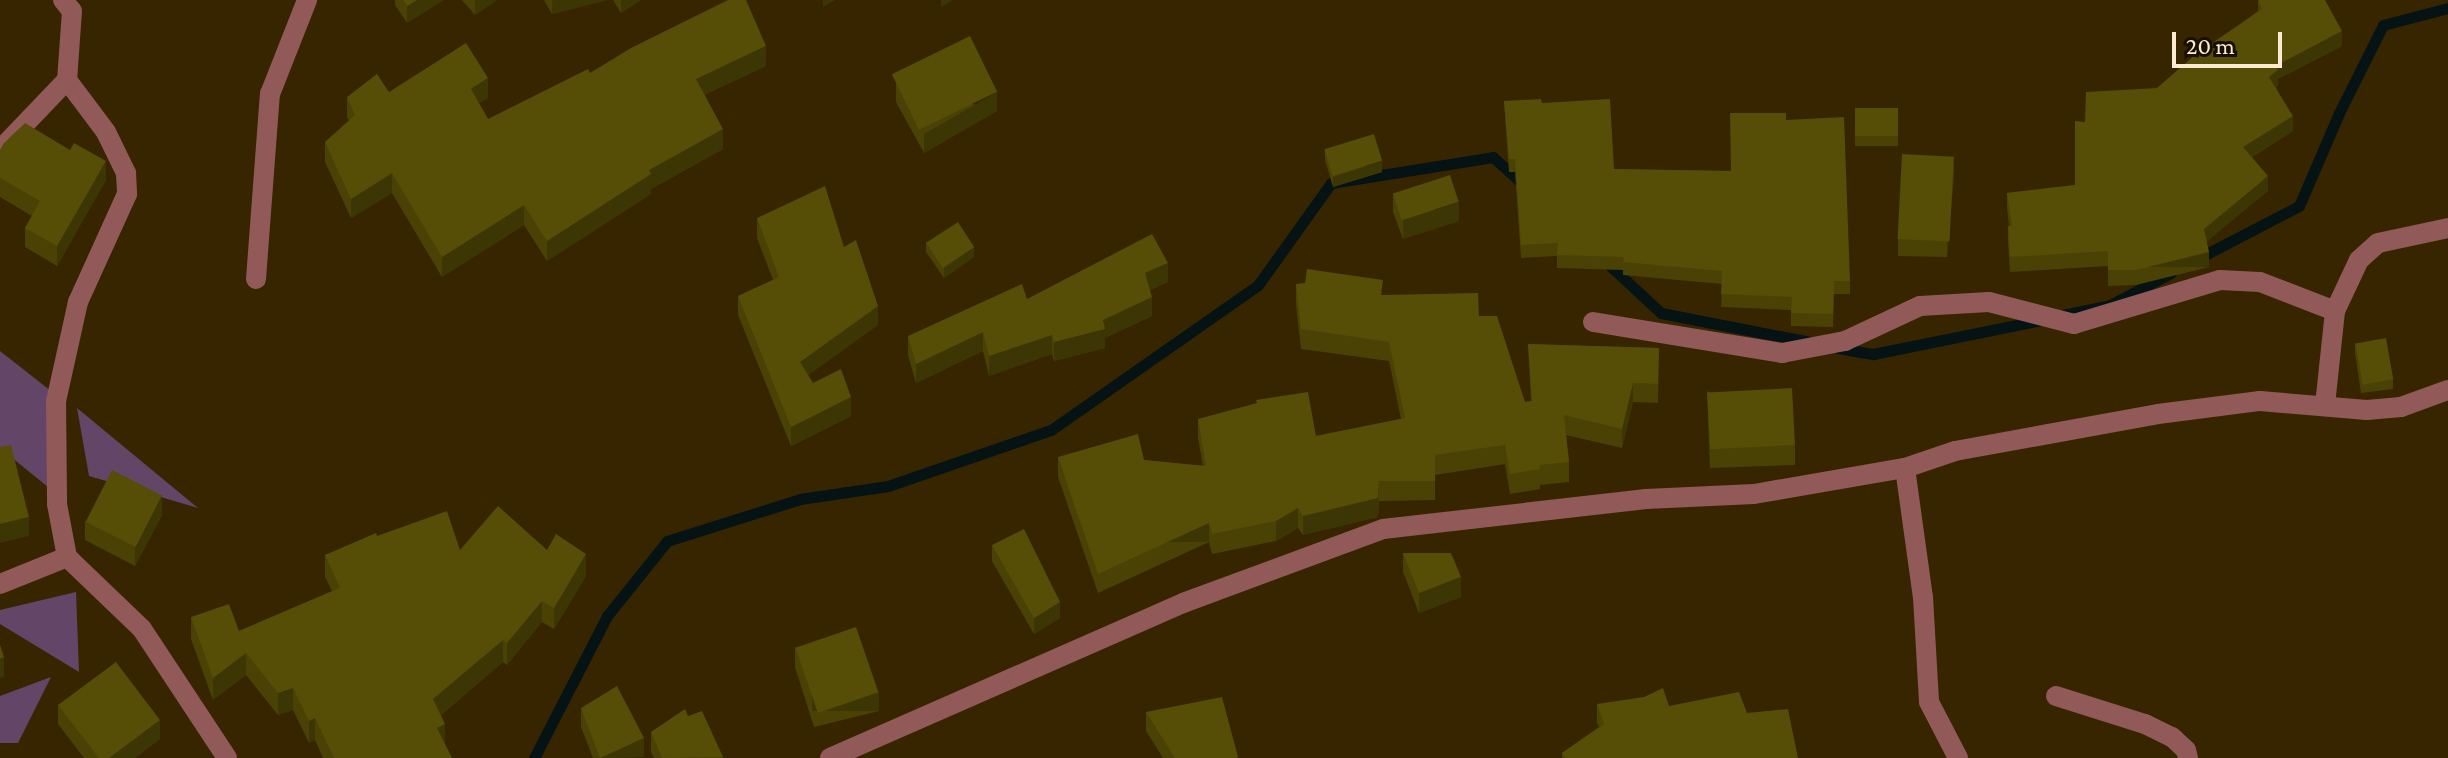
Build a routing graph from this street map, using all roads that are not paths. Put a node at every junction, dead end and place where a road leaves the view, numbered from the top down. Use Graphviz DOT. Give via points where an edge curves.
graph roads {
  1 [pos="63,0"];
  2 [pos="307,0"];
  3 [pos="67,80"];
  4 [pos="0,150"];
  5 [pos="2448,228"];
  6 [pos="256,279"];
  7 [pos="2335,311"];
  8 [pos="1593,322"];
  9 [pos="2448,390"];
  10 [pos="2325,405"];
  11 [pos="1905,468"];
  12 [pos="67,557"];
  13 [pos="0,584"];
  14 [pos="2056,696"];
  15 [pos="227,758"];
  16 [pos="830,758"];
  17 [pos="1958,758"];
  18 [pos="2188,758"];
  1 -- 3 [label="street" via="72,11"];
  2 -- 6 [label="street" via="270,94"];
  3 -- 4 [label="street"];
  3 -- 12 [label="street" via="106,132 126,173 127,194 78,302 56,401 57,504"];
  5 -- 7 [label="street" via="2368,249"];
  7 -- 8 [label="street" via="2260,282 2220,280 2074,324 1989,302 1920,306 1845,341 1782,353"];
  7 -- 10 [label="street"];
  9 -- 10 [label="street" via="2401,407"];
  10 -- 11 [label="street" via="2260,401 2158,414 1955,451"];
  11 -- 16 [label="street" via="1754,494 1646,499 1383,529 1183,603"];
  11 -- 17 [label="street" via="1923,597 1929,702"];
  12 -- 13 [label="street"];
  12 -- 15 [label="street" via="142,629"];
  14 -- 18 [label="street" via="2145,724 2172,737"];
}
